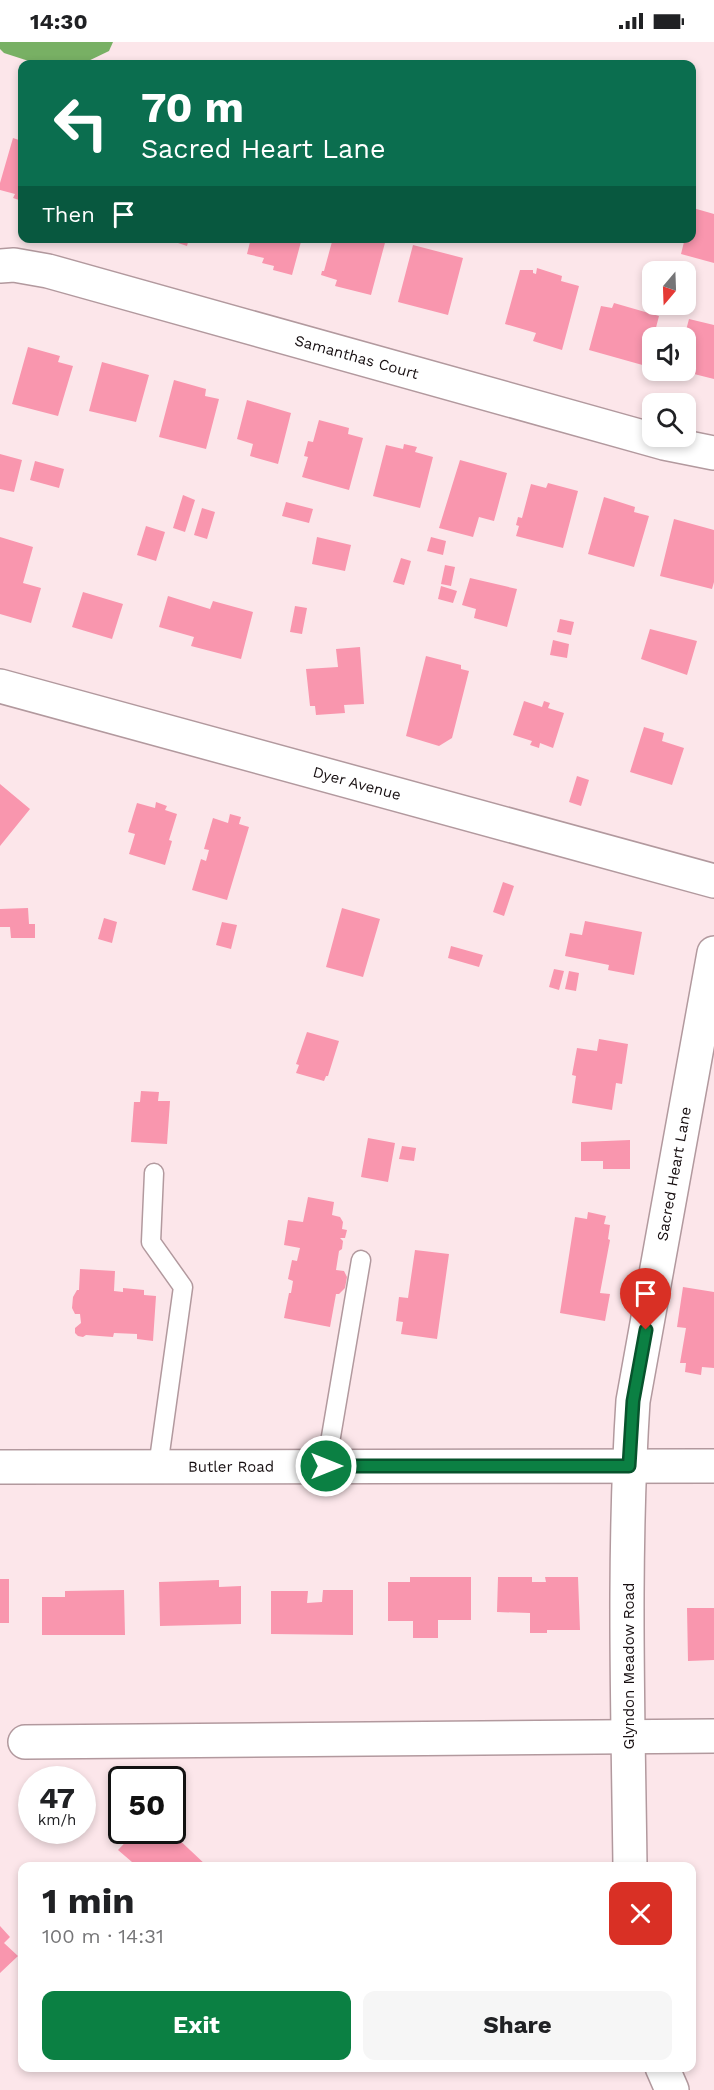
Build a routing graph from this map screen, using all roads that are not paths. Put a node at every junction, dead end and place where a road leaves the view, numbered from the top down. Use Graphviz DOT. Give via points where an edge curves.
graph roads {
  1 [pos="0,267"];
  2 [pos="714,453"];
  3 [pos="0,686"];
  4 [pos="714,881"];
  5 [pos="714,953"];
  6 [pos="153,1173"];
  7 [pos="361,1260"];
  8 [pos="326,1466"];
  9 [pos="629,1466"];
  10 [pos="714,1466"];
  11 [pos="0,1467"];
  12 [pos="158,1467"];
  13 [pos="714,1736"];
  14 [pos="628,1737"];
  15 [pos="25,1742"];
  16 [pos="630,1862"];
  17 [pos="664,2072"];
  18 [pos="672,2090"];
  1 -- 2 [label="street, Samanthas Court" via="14,265 48,271 664,443"];
  3 -- 4 [label="street, Dyer Avenue"];
  5 -- 9 [label="street, Sacred Heart Lane" via="633,1401"];
  6 -- 12 [label="lane" via="151,1242 183,1287"];
  7 -- 8 [label="lane"];
  8 -- 9 [label="street, Butler Road"];
  8 -- 12 [label="street, Butler Road"];
  9 -- 10 [label="street, Butler Road"];
  9 -- 14 [label="street, Glyndon Meadow Road"];
  11 -- 12 [label="street, Butler Road"];
  13 -- 14 [label="street"];
  14 -- 15 [label="street"];
  14 -- 16 [label="street, Glyndon Meadow Road"];
  17 -- 18 [label="street"];
}
